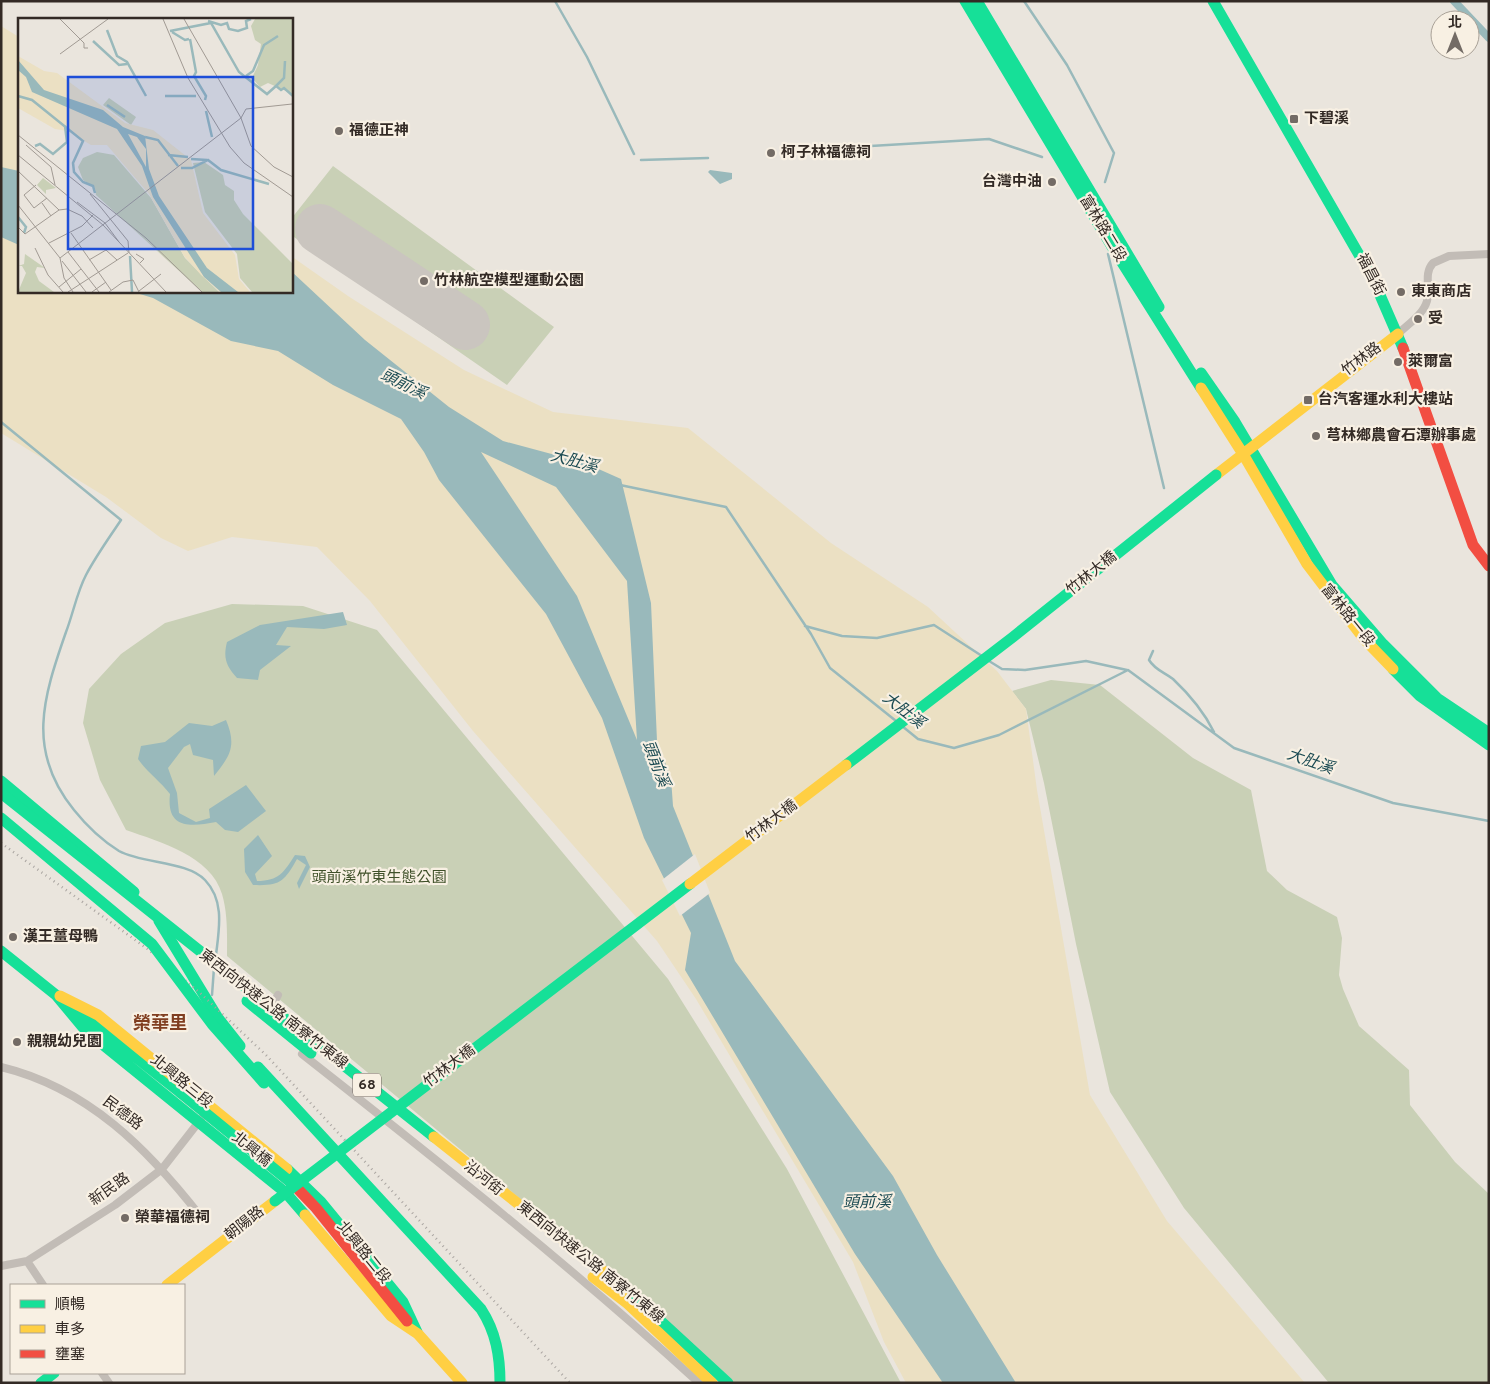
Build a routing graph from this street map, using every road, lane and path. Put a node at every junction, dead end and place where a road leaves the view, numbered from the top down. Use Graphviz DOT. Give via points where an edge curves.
graph roads {
  1 [pos="965,1"];
  2 [pos="977,1"];
  3 [pos="1213,1"];
  4 [pos="1082,188"];
  5 [pos="1489,254"];
  6 [pos="1398,334"];
  7 [pos="1247,452"];
  8 [pos="1216,475"];
  9 [pos="1489,566"];
  10 [pos="1489,732"];
  11 [pos="1489,745"];
  12 [pos="1,781"];
  13 [pos="1,792"];
  14 [pos="1,806"];
  15 [pos="1,818"];
  16 [pos="1,951"];
  17 [pos="56,995"];
  18 [pos="278,995"];
  19 [pos="1,1068"];
  20 [pos="212,1106"];
  21 [pos="200,1121"];
  22 [pos="324,1162"];
  23 [pos="162,1168"];
  24 [pos="351,1174"];
  25 [pos="294,1186"];
  26 [pos="201,1217"];
  27 [pos="27,1261"];
  28 [pos="1,1266"];
  29 [pos="42,1284"];
  30 [pos="168,1284"];
  31 [pos="418,1334"];
  32 [pos="53,1374"];
  33 [pos="41,1383"];
  34 [pos="462,1383"];
  35 [pos="494,1383"];
  36 [pos="500,1383"];
  37 [pos="699,1383"];
  38 [pos="712,1383"];
  39 [pos="728,1383"];
  1 -- 4 [label="main road, 富林路二段"];
  2 -- 4 [label="main road, 富林路二段"];
  3 -- 6 [label="main road, 福昌街" via="1352,240"];
  4 -- 7 [label="main road, 富林路二段" via="1188,355 1235,422"];
  5 -- 6 [label="street, 竹林路" via="1449,256 1433,263 1428,274 1427,303"];
  6 -- 7 [label="main road, 竹林路"];
  6 -- 9 [label="main road, 福昌街" via="1473,545"];
  7 -- 8 [label="main road, 竹林路"];
  7 -- 10 [label="main road, 富林路一段" via="1332,584 1383,644 1438,698"];
  7 -- 11 [label="main road, 富林路一段" via="1307,564 1364,639 1420,696"];
  8 -- 22 [label="main road, 竹林大橋, bridge" via="1013,637"];
  12 -- 24 [label="main road, bridge" via="123,880 148,905 223,1025"];
  13 -- 39 [label="main road, 東西向快速公路 南寮竹東線 / 68, bridge" via="635,1296"];
  14 -- 38 [label="main road, 東西向快速公路 南寮竹東線 / 68, bridge" via="628,1304"];
  15 -- 24 [label="main road, bridge" via="152,944 236,1053"];
  16 -- 17 [label="main road, 北興路三段"];
  17 -- 20 [label="main road, 北興路三段" via="98,1015"];
  17 -- 21 [label="main road, 北興路三段" via="86,1031"];
  17 -- 25 [label="main road, 北興橋, bridge"];
  18 -- 37 [label="street, 沿河街" via="270,1011 270,1029 473,1188"];
  19 -- 23 [label="street, 民德路" via="42,1082 87,1105 118,1127"];
  20 -- 21 [label="street, 新民路"];
  20 -- 25 [label="main road, 北興路三段"];
  21 -- 23 [label="street, 新民路"];
  21 -- 25 [label="main road, 北興路三段"];
  22 -- 25 [label="main road, 朝陽路, bridge"];
  23 -- 26 [label="street, 民德路"];
  23 -- 27 [label="street, 新民路" via="115,1205"];
  24 -- 35 [label="main road" via="483,1324 493,1348"];
  24 -- 36 [label="main road" via="485,1314 499,1348"];
  25 -- 30 [label="main road, 朝陽路, bridge"];
  25 -- 31 [label="main road, 北興橋" via="316,1208"];
  25 -- 31 [label="main road, 北興路二段" via="391,1316"];
  25 -- 31 [label="main road, 北興路二段" via="322,1202 403,1302"];
  27 -- 28 [label="street, 新民路"];
  27 -- 29 [label="street"];
  31 -- 34 [label="main road, 北興路二段"];
  32 -- 33 [label="main road"];
}
